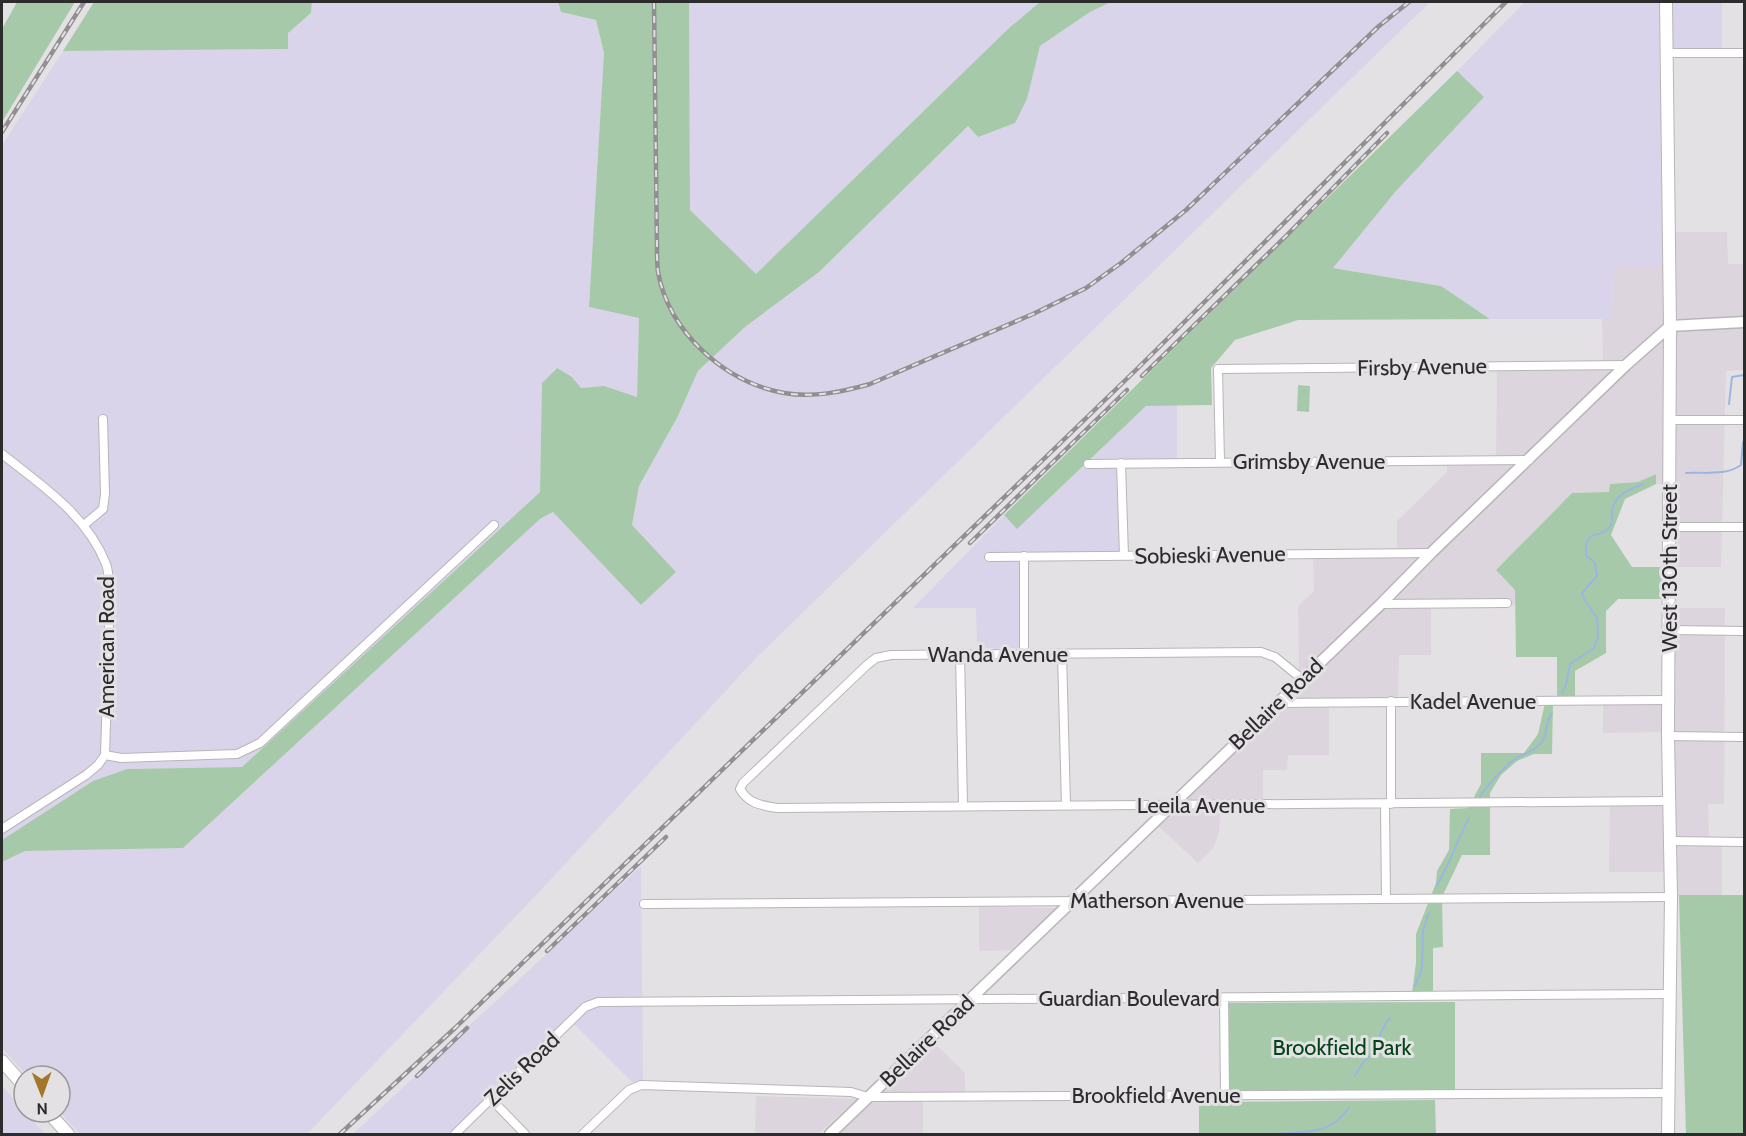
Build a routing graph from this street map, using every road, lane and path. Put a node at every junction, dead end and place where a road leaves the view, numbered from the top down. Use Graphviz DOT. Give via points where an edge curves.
graph roads {
  1 [pos="1666,2"];
  2 [pos="1666,53"];
  3 [pos="1744,53"];
  4 [pos="1744,322"];
  5 [pos="1670,326"];
  6 [pos="1626,365"];
  7 [pos="104,418"];
  8 [pos="1669,420"];
  9 [pos="1744,420"];
  10 [pos="2,454"];
  11 [pos="1529,460"];
  12 [pos="1220,462"];
  13 [pos="1121,463"];
  14 [pos="1088,464"];
  15 [pos="84,525"];
  16 [pos="494,525"];
  17 [pos="1670,527"];
  18 [pos="1744,527"];
  19 [pos="1431,553"];
  20 [pos="1024,556"];
  21 [pos="1124,556"];
  22 [pos="988,557"];
  23 [pos="1507,603"];
  24 [pos="1381,604"];
  25 [pos="1670,630"];
  26 [pos="1744,631"];
  27 [pos="960,653"];
  28 [pos="1062,653"];
  29 [pos="1024,654"];
  30 [pos="1302,679"];
  31 [pos="1668,700"];
  32 [pos="1391,701"];
  33 [pos="1277,703"];
  34 [pos="1668,736"];
  35 [pos="1744,736"];
  36 [pos="105,755"];
  37 [pos="740,789"];
  38 [pos="1669,801"];
  39 [pos="1171,804"];
  40 [pos="1065,805"];
  41 [pos="1388,805"];
  42 [pos="963,806"];
  43 [pos="2,829"];
  44 [pos="1670,841"];
  45 [pos="1744,842"];
  46 [pos="1671,897"];
  47 [pos="1386,899"];
  48 [pos="1072,901"];
  49 [pos="644,904"];
  50 [pos="1669,994"];
  51 [pos="971,998"];
  52 [pos="1224,998"];
  53 [pos="590,1004"];
  54 [pos="2,1060"];
  55 [pos="12,1072"];
  56 [pos="1669,1093"];
  57 [pos="1226,1094"];
  58 [pos="868,1097"];
  59 [pos="491,1099"];
  60 [pos="455,1134"];
  61 [pos="525,1134"];
  62 [pos="583,1134"];
  63 [pos="830,1134"];
  64 [pos="1668,1134"];
  1 -- 2 [label="main road, West 130th Street"];
  2 -- 3 [label="street"];
  2 -- 5 [label="main road, West 130th Street"];
  4 -- 5 [label="street"];
  5 -- 6 [label="street, Bellaire Road"];
  5 -- 8 [label="main road, West 130th Street"];
  6 -- 11 [label="street, Bellaire Road"];
  6 -- 12 [label="street, Firsby Avenue" via="1218,369"];
  7 -- 15 [label="street" via="103,509"];
  8 -- 9 [label="street"];
  8 -- 17 [label="main road, West 130th Street"];
  10 -- 15 [label="street, American Road"];
  11 -- 12 [label="street, Grimsby Avenue"];
  11 -- 19 [label="street, Bellaire Road"];
  12 -- 13 [label="street, Grimsby Avenue"];
  13 -- 14 [label="street, Grimsby Avenue"];
  13 -- 21 [label="street"];
  15 -- 36 [label="street, American Road" via="106,565 110,592"];
  16 -- 36 [label="street" via="260,743 237,754 121,758"];
  17 -- 18 [label="street"];
  17 -- 25 [label="main road, West 130th Street"];
  19 -- 21 [label="street, Sobieski Avenue"];
  19 -- 24 [label="street, Bellaire Road"];
  20 -- 21 [label="street, Sobieski Avenue"];
  20 -- 22 [label="street, Sobieski Avenue"];
  20 -- 29 [label="street"];
  23 -- 24 [label="street"];
  24 -- 30 [label="street, Bellaire Road"];
  25 -- 26 [label="street"];
  25 -- 31 [label="main road, West 130th Street"];
  27 -- 29 [label="street, Wanda Avenue"];
  27 -- 37 [label="street, Wanda Avenue" via="876,658"];
  27 -- 42 [label="street"];
  28 -- 29 [label="street, Wanda Avenue"];
  28 -- 30 [label="street, Wanda Avenue" via="1261,652 1275,657"];
  28 -- 40 [label="street"];
  30 -- 33 [label="street, Bellaire Road"];
  31 -- 32 [label="street, Kadel Avenue"];
  31 -- 34 [label="main road, West 130th Street"];
  32 -- 33 [label="street, Kadel Avenue"];
  32 -- 41 [label="street"];
  33 -- 39 [label="street, Bellaire Road"];
  34 -- 35 [label="street"];
  34 -- 38 [label="main road, West 130th Street"];
  36 -- 43 [label="street" via="86,775"];
  37 -- 42 [label="street, Leeila Avenue" via="747,800 777,807"];
  38 -- 41 [label="street, Leeila Avenue"];
  38 -- 44 [label="main road, West 130th Street"];
  39 -- 40 [label="street, Leeila Avenue"];
  39 -- 41 [label="street, Leeila Avenue"];
  39 -- 48 [label="street, Bellaire Road"];
  40 -- 42 [label="street, Leeila Avenue"];
  41 -- 47 [label="street"];
  44 -- 45 [label="street"];
  44 -- 46 [label="main road, West 130th Street"];
  46 -- 47 [label="street, Matherson Avenue"];
  46 -- 50 [label="main road, West 130th Street"];
  47 -- 48 [label="street, Matherson Avenue"];
  48 -- 49 [label="street, Matherson Avenue"];
  48 -- 51 [label="street, Bellaire Road"];
  50 -- 52 [label="street, Guardian Boulevard"];
  50 -- 56 [label="main road, West 130th Street"];
  51 -- 52 [label="street, Guardian Boulevard"];
  51 -- 53 [label="street, Guardian Boulevard"];
  51 -- 58 [label="street, Bellaire Road"];
  52 -- 57 [label="street"];
  53 -- 59 [label="street, Zelis Road"];
  54 -- 55 [label="main road"];
  56 -- 57 [label="street, Brookfield Avenue"];
  56 -- 64 [label="main road, West 130th Street"];
  57 -- 58 [label="street, Brookfield Avenue"];
  58 -- 62 [label="street, Brookfield Avenue" via="851,1092 637,1086"];
  58 -- 63 [label="street, Bellaire Road"];
  59 -- 60 [label="street, Zelis Road"];
  59 -- 61 [label="street"];
}
